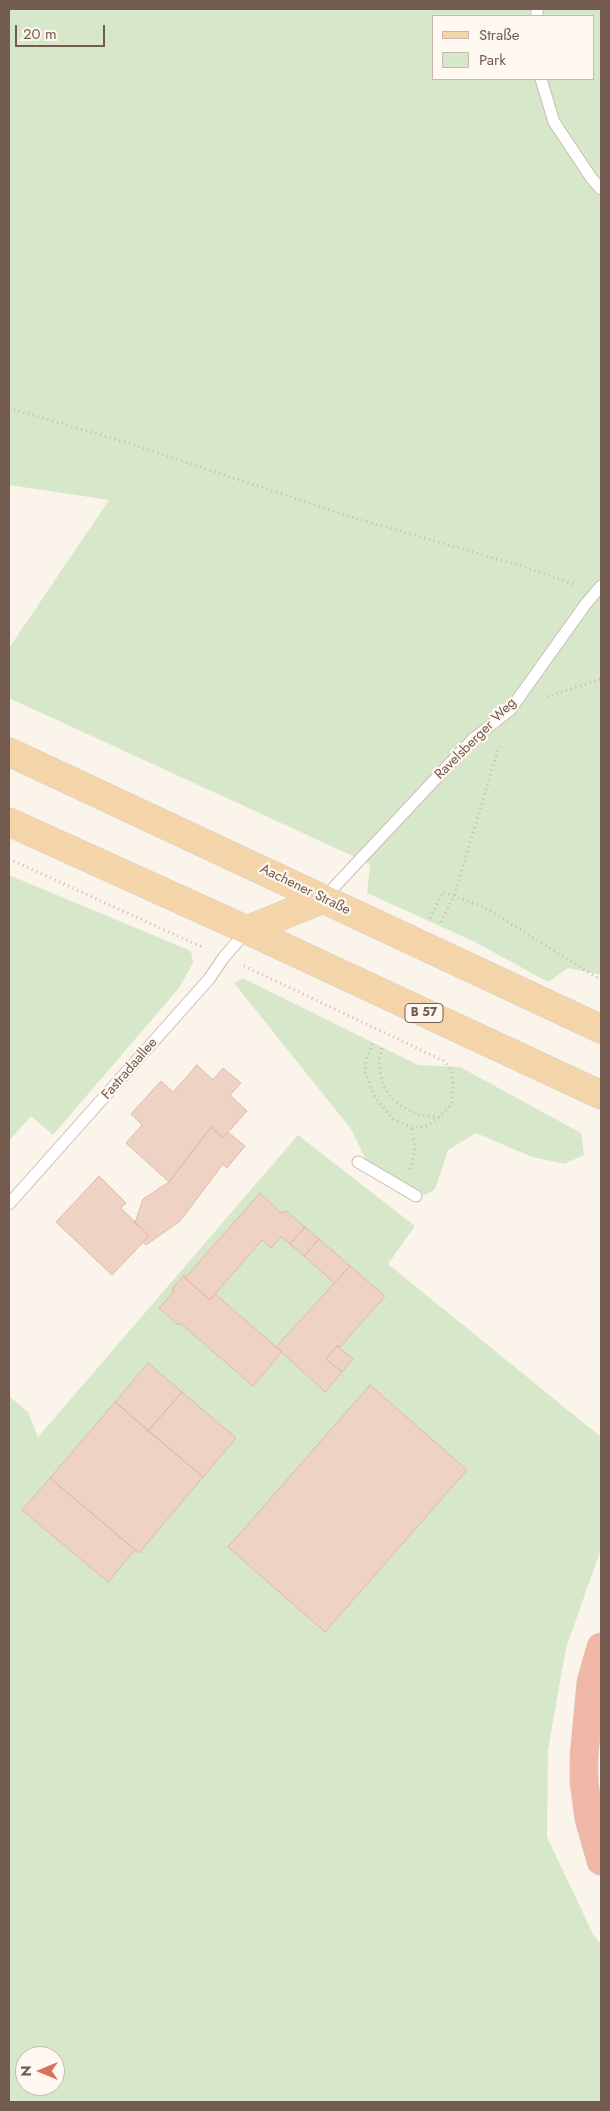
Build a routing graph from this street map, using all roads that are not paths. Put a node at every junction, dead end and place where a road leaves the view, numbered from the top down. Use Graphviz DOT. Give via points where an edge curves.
graph roads {
  1 [pos="541,80"];
  2 [pos="601,189"];
  3 [pos="599,589"];
  4 [pos="9,752"];
  5 [pos="9,822"];
  6 [pos="323,898"];
  7 [pos="247,930"];
  8 [pos="601,1029"];
  9 [pos="601,1095"];
  10 [pos="358,1162"];
  11 [pos="416,1196"];
  12 [pos="9,1204"];
  13 [pos="601,1647"];
  14 [pos="601,1861"];
  1 -- 2 [label="lane" via="554,122"];
  3 -- 6 [label="lane, Ravelsberger Weg" via="584,605 510,710 473,739"];
  4 -- 6 [label="main road, Aachener Straße"];
  5 -- 7 [label="main road, B 57"];
  6 -- 7 [label="main road"];
  6 -- 8 [label="main road, Aachener Straße"];
  7 -- 9 [label="main road, B 57"];
  7 -- 12 [label="lane, Fastradaallee" via="209,980"];
  10 -- 11 [label="lane"];
  13 -- 14 [label="highway" via="592,1682 584,1756 589,1819"];
}
